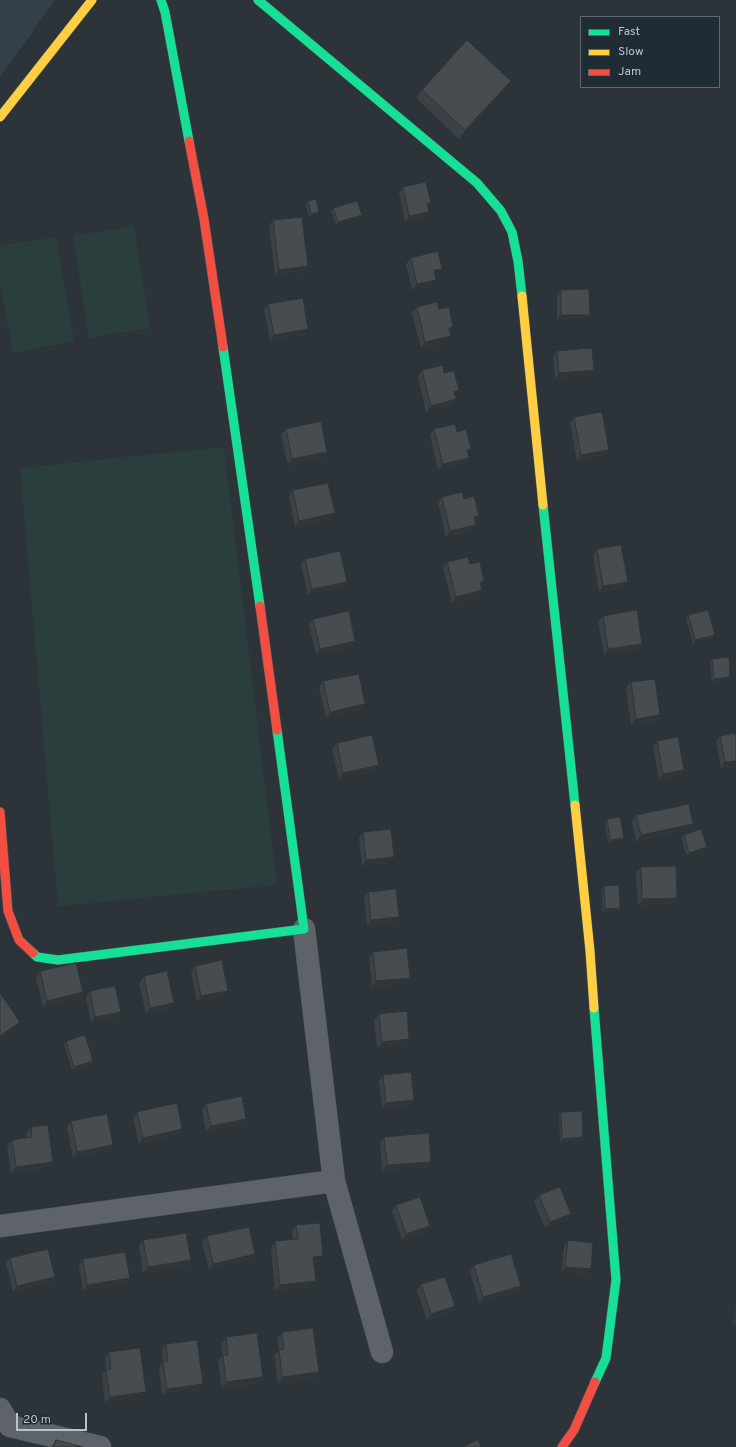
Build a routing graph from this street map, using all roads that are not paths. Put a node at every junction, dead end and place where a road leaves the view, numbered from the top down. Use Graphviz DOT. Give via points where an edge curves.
graph roads {
  1 [pos="92,0"];
  2 [pos="161,0"];
  3 [pos="258,0"];
  4 [pos="0,117"];
  5 [pos="0,812"];
  6 [pos="304,928"];
  7 [pos="334,1181"];
  8 [pos="0,1226"];
  9 [pos="382,1352"];
  10 [pos="0,1409"];
  11 [pos="100,1447"];
  12 [pos="562,1447"];
  1 -- 4 [label="street"];
  2 -- 6 [label="street" via="206,234 234,413"];
  3 -- 12 [label="street" via="477,183 502,211 512,232 518,261 590,951 616,1280 606,1358 574,1430"];
  5 -- 6 [label="street" via="8,911 19,940 36,957 58,960"];
  6 -- 7 [label="street"];
  7 -- 8 [label="street"];
  7 -- 9 [label="street"];
  10 -- 11 [label="street" via="10,1426"];
}
